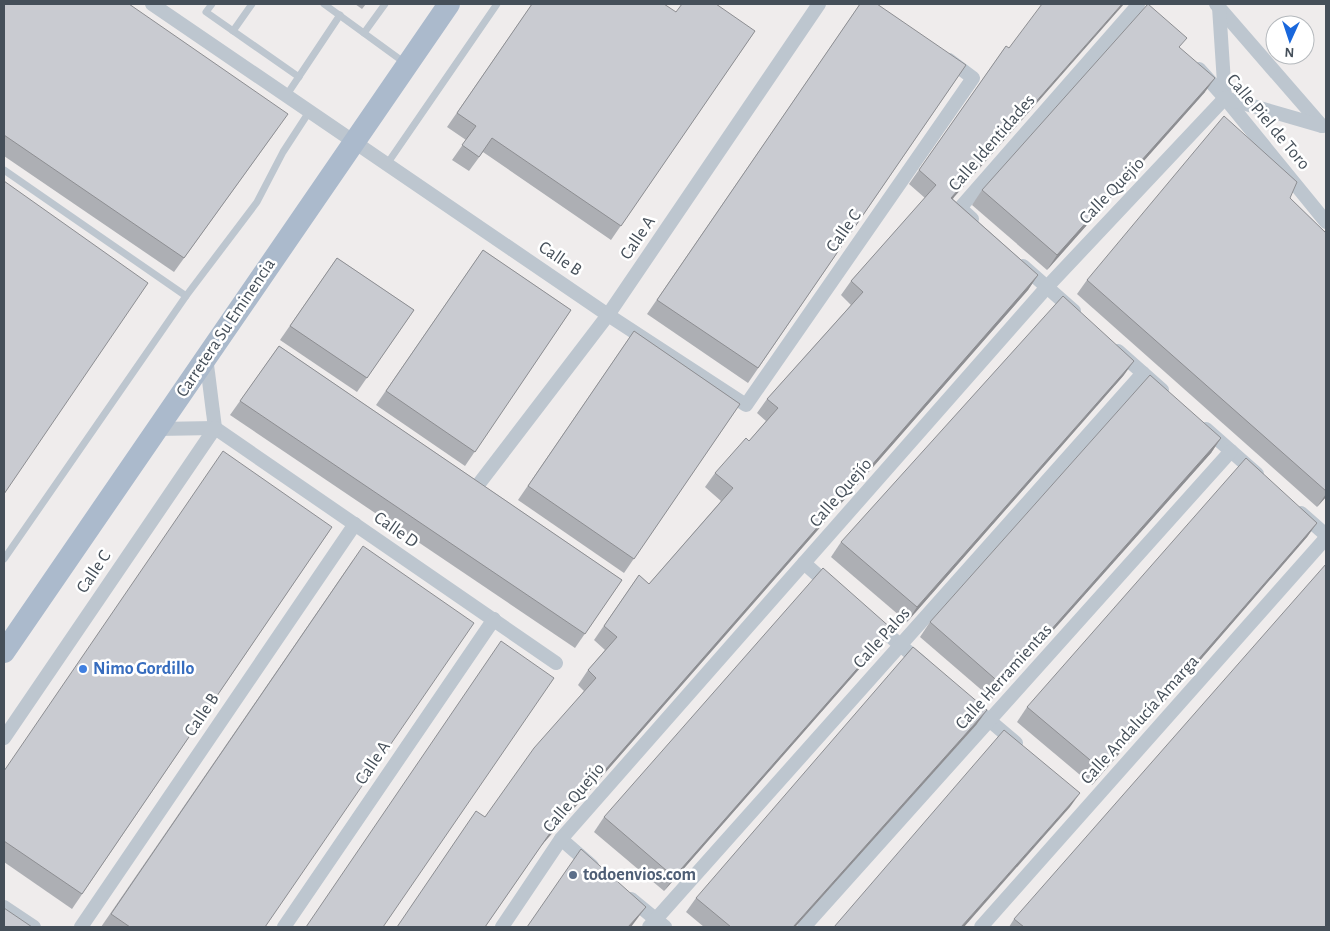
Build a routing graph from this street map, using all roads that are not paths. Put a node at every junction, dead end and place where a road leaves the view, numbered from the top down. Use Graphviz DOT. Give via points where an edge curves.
graph roads {
  1 [pos="152,4"];
  2 [pos="212,4"];
  3 [pos="252,4"];
  4 [pos="324,4"];
  5 [pos="384,4"];
  6 [pos="449,4"];
  7 [pos="497,4"];
  8 [pos="819,4"];
  9 [pos="1217,5"];
  10 [pos="1140,7"];
  11 [pos="340,16"];
  12 [pos="233,31"];
  13 [pos="364,33"];
  14 [pos="942,55"];
  15 [pos="1192,62"];
  16 [pos="407,64"];
  17 [pos="299,77"];
  18 [pos="286,96"];
  19 [pos="1226,98"];
  20 [pos="309,112"];
  21 [pos="1324,128"];
  22 [pos="354,142"];
  23 [pos="387,164"];
  24 [pos="4,170"];
  25 [pos="1326,222"];
  26 [pos="982,228"];
  27 [pos="1010,254"];
  28 [pos="1046,287"];
  29 [pos="186,296"];
  30 [pos="608,315"];
  31 [pos="1084,320"];
  32 [pos="1106,340"];
  33 [pos="206,357"];
  34 [pos="1143,373"];
  35 [pos="1172,399"];
  36 [pos="746,405"];
  37 [pos="1194,418"];
  38 [pos="157,428"];
  39 [pos="215,428"];
  40 [pos="1231,451"];
  41 [pos="1268,483"];
  42 [pos="478,485"];
  43 [pos="1290,503"];
  44 [pos="355,524"];
  45 [pos="1326,537"];
  46 [pos="4,558"];
  47 [pos="804,563"];
  48 [pos="841,595"];
  49 [pos="863,614"];
  50 [pos="494,619"];
  51 [pos="901,645"];
  52 [pos="4,652"];
  53 [pos="556,663"];
  54 [pos="930,670"];
  55 [pos="975,708"];
  56 [pos="990,720"];
  57 [pos="4,738"];
  58 [pos="1025,751"];
  59 [pos="561,839"];
  60 [pos="605,876"];
  61 [pos="620,889"];
  62 [pos="4,907"];
  63 [pos="657,925"];
  64 [pos="34,927"];
  65 [pos="81,927"];
  66 [pos="284,927"];
  67 [pos="502,927"];
  68 [pos="804,927"];
  69 [pos="981,927"];
  1 -- 18 [label="street, Calle B"];
  2 -- 12 [label="lane" via="206,12"];
  3 -- 12 [label="lane"];
  4 -- 11 [label="lane"];
  5 -- 13 [label="lane"];
  6 -- 16 [label="main road, Carretera Su Eminencia"];
  7 -- 23 [label="lane"];
  8 -- 30 [label="street, Calle A"];
  9 -- 19 [label="street"];
  9 -- 21 [label="street"];
  10 -- 26 [label="street, Calle Identidades" via="960,208"];
  11 -- 13 [label="lane"];
  11 -- 17 [label="lane"];
  12 -- 17 [label="lane"];
  13 -- 16 [label="lane"];
  14 -- 36 [label="street, Calle C" via="973,78"];
  15 -- 19 [label="street, Calle Piel de Toro"];
  16 -- 22 [label="main road, Carretera Su Eminencia"];
  17 -- 18 [label="lane"];
  18 -- 20 [label="street, Calle B"];
  19 -- 21 [label="street"];
  19 -- 25 [label="street, Calle Piel de Toro"];
  19 -- 28 [label="street, Calle Quejío"];
  20 -- 22 [label="street, Calle B"];
  20 -- 29 [label="lane" via="283,152 257,202"];
  22 -- 23 [label="street, Calle B"];
  22 -- 33 [label="main road, Carretera Su Eminencia"];
  23 -- 30 [label="street, Calle B"];
  24 -- 29 [label="lane"];
  27 -- 28 [label="street"];
  28 -- 31 [label="street"];
  28 -- 47 [label="street, Calle Quejío"];
  29 -- 46 [label="lane"];
  30 -- 36 [label="street, Calle B"];
  30 -- 42 [label="street, Calle A"];
  32 -- 34 [label="street"];
  33 -- 38 [label="main road, Carretera Su Eminencia"];
  33 -- 39 [label="street"];
  34 -- 35 [label="street"];
  34 -- 51 [label="street, Calle Palos"];
  37 -- 40 [label="street"];
  38 -- 39 [label="street"];
  38 -- 52 [label="main road, Carretera Su Eminencia"];
  39 -- 44 [label="street, Calle D"];
  39 -- 57 [label="street, Calle C"];
  40 -- 41 [label="street"];
  40 -- 56 [label="street, Calle Herramientas"];
  43 -- 45 [label="street"];
  44 -- 50 [label="street, Calle D"];
  44 -- 65 [label="street, Calle B"];
  45 -- 69 [label="street, Calle Andalucía Amarga" via="1086,802"];
  47 -- 48 [label="street"];
  47 -- 59 [label="street, Calle Quejío"];
  49 -- 51 [label="street"];
  50 -- 53 [label="street, Calle D"];
  50 -- 66 [label="street, Calle A"];
  51 -- 54 [label="street"];
  51 -- 63 [label="street, Calle Palos"];
  55 -- 56 [label="street"];
  56 -- 58 [label="street"];
  56 -- 68 [label="street, Calle Herramientas"];
  59 -- 60 [label="street"];
  59 -- 67 [label="street, Calle Quejío"];
  61 -- 63 [label="street"];
  62 -- 64 [label="street"];
}
